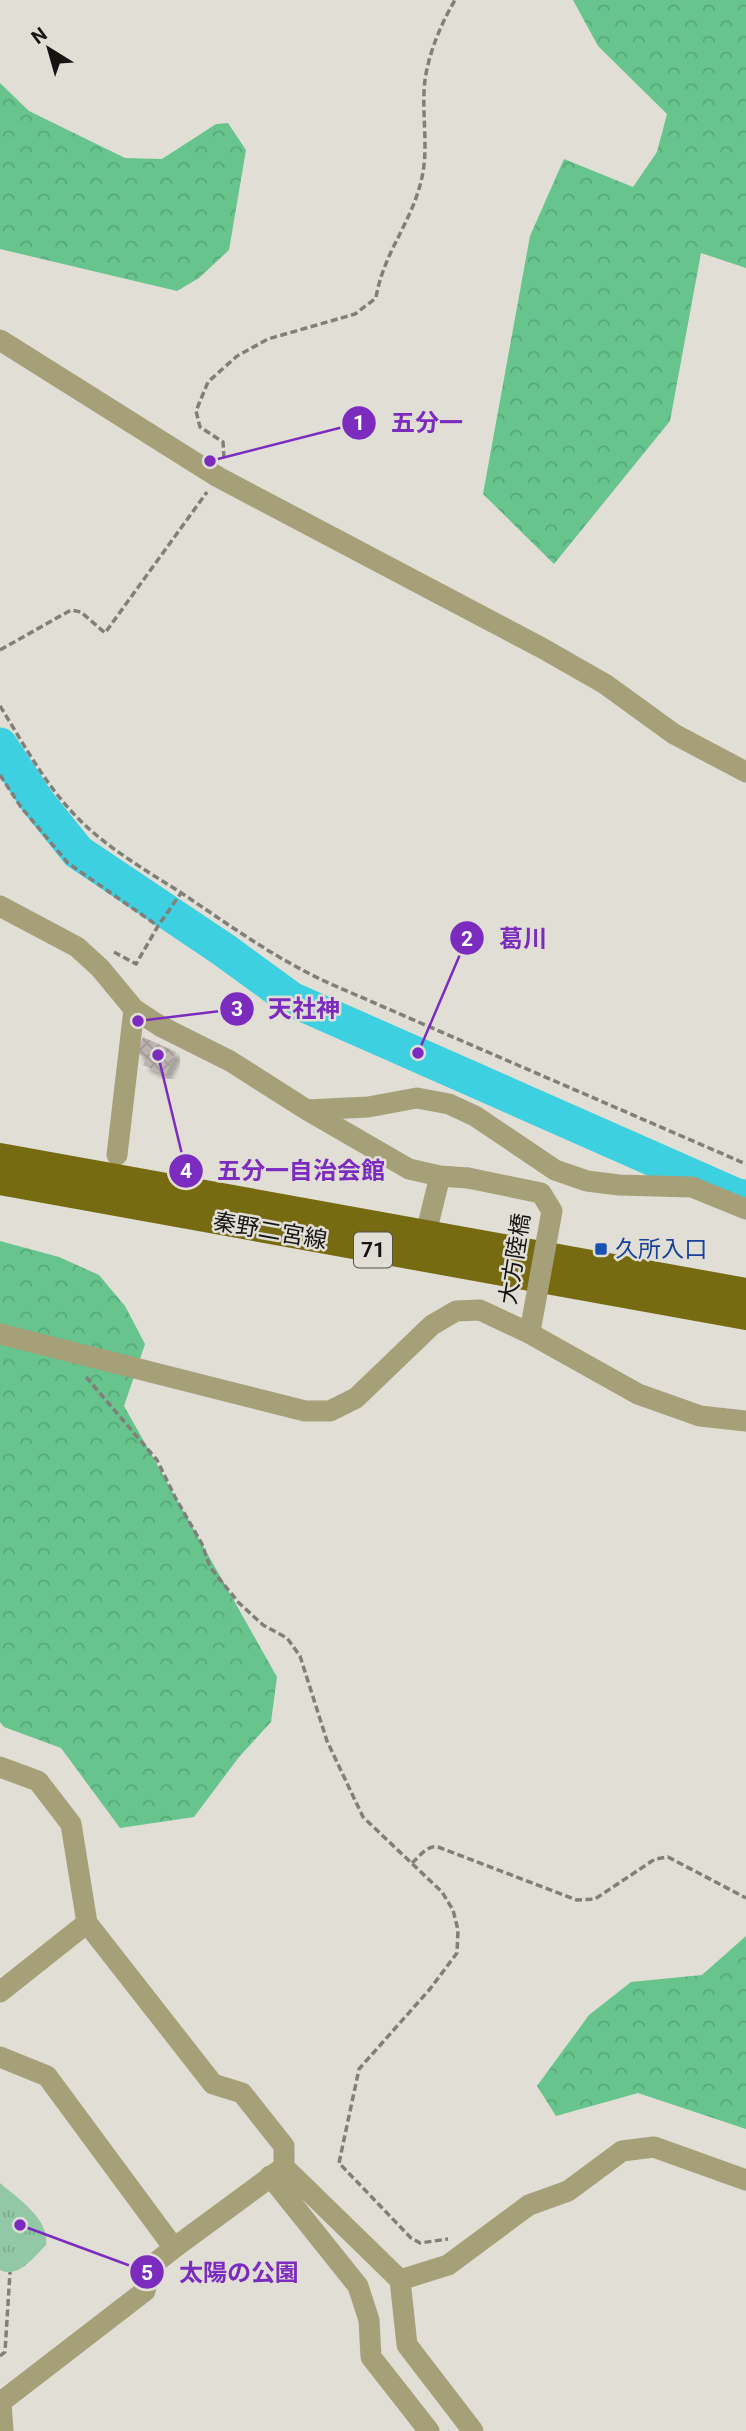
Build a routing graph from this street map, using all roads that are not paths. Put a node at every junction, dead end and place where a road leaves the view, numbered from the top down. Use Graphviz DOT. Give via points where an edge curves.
graph roads {
  1 [pos="0,340"];
  2 [pos="746,772"];
  3 [pos="0,906"];
  4 [pos="134,1009"];
  5 [pos="307,1110"];
  6 [pos="117,1155"];
  7 [pos="0,1156"];
  8 [pos="440,1176"];
  9 [pos="0,1182"];
  10 [pos="746,1209"];
  11 [pos="426,1233"];
  12 [pos="746,1291"];
  13 [pos="746,1317"];
  14 [pos="530,1329"];
  15 [pos="0,1334"];
  16 [pos="746,1421"];
  17 [pos="0,1767"];
  18 [pos="87,1923"];
  19 [pos="0,1992"];
  20 [pos="0,2057"];
  21 [pos="277,2172"];
  22 [pos="746,2180"];
  23 [pos="174,2248"];
  24 [pos="400,2280"];
  25 [pos="3,2431"];
  26 [pos="429,2431"];
  27 [pos="473,2431"];
  1 -- 2 [label="street" via="218,477 542,648 605,684 674,734"];
  3 -- 4 [label="street, 大方陸橋" via="77,947"];
  4 -- 5 [label="street, 大方陸橋"];
  4 -- 6 [label="street"];
  5 -- 8 [label="street, 大方陸橋" via="409,1169"];
  5 -- 10 [label="street" via="368,1107 417,1098 449,1104 475,1116 555,1170 619,1185 692,1186"];
  7 -- 11 [label="main road, 秦野二宮線 / 71"];
  8 -- 11 [label="street"];
  8 -- 14 [label="street, 大方陸橋, bridge" via="541,1193 552,1210"];
  9 -- 13 [label="main road, 秦野二宮線 / 71"];
  11 -- 12 [label="main road, 秦野二宮線 / 71"];
  14 -- 15 [label="street" via="480,1310 457,1311 432,1325 356,1398 330,1410 304,1411"];
  14 -- 16 [label="street" via="638,1394 700,1416"];
  17 -- 18 [label="street" via="38,1781 71,1824"];
  18 -- 19 [label="street"];
  18 -- 21 [label="street" via="213,2084 242,2093 284,2146"];
  20 -- 23 [label="street" via="47,2076"];
  21 -- 23 [label="street"];
  21 -- 24 [label="street"];
  21 -- 26 [label="street" via="358,2286 369,2320 371,2357"];
  22 -- 24 [label="street" via="654,2147 622,2151 568,2190 529,2205 447,2265"];
  23 -- 25 [label="street" via="150,2267 145,2291 1,2402"];
  24 -- 27 [label="street" via="407,2345"];
}
